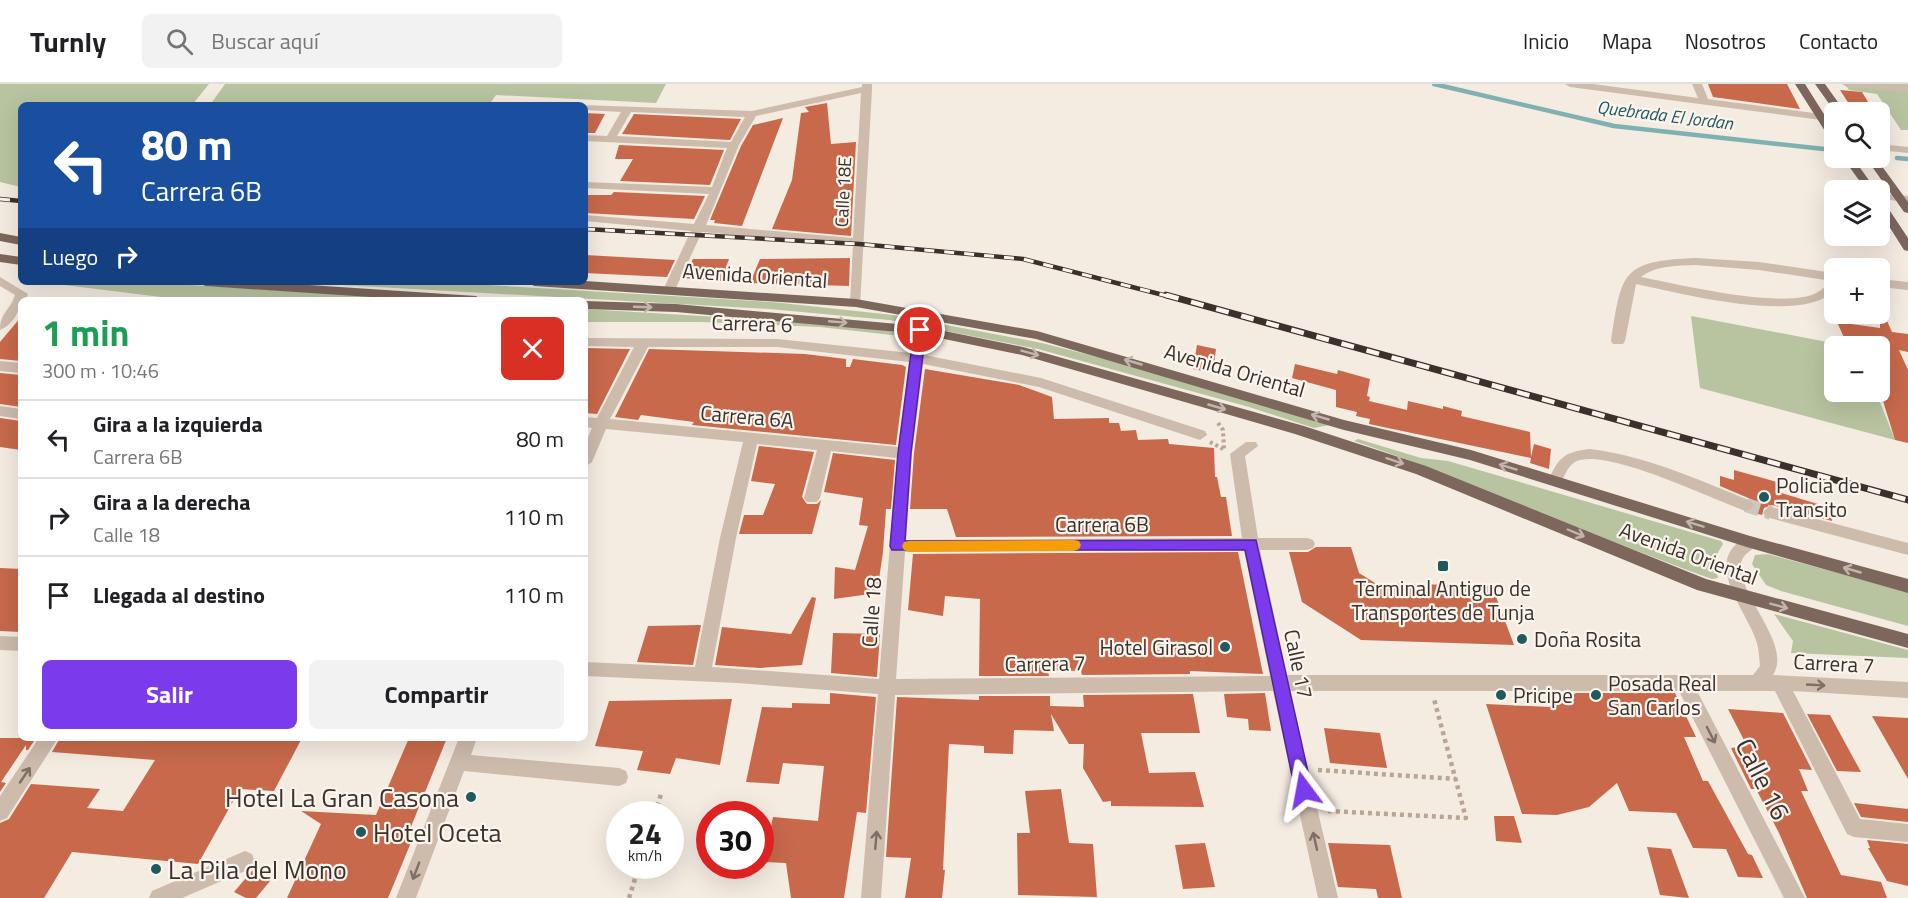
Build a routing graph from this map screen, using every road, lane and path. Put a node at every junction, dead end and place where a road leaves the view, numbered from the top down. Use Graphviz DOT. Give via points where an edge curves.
graph roads {
  1 [pos="1570,84"];
  2 [pos="1697,84"];
  3 [pos="1800,84"];
  4 [pos="1820,84"];
  5 [pos="1847,84"];
  6 [pos="867,86"];
  7 [pos="1621,88"];
  8 [pos="1908,89"];
  9 [pos="1833,102"];
  10 [pos="1705,103"];
  11 [pos="588,107"];
  12 [pos="628,108"];
  13 [pos="752,114"];
  14 [pos="1821,117"];
  15 [pos="1824,121"];
  16 [pos="588,138"];
  17 [pos="610,139"];
  18 [pos="735,145"];
  19 [pos="1890,148"];
  20 [pos="1908,150"];
  21 [pos="1879,168"];
  22 [pos="588,184"];
  23 [pos="716,191"];
  24 [pos="1904,198"];
  25 [pos="1908,210"];
  26 [pos="588,218"];
  27 [pos="1890,219"];
  28 [pos="697,228"];
  29 [pos="0,237"];
  30 [pos="18,240"];
  31 [pos="859,242"];
  32 [pos="1908,247"];
  33 [pos="0,258"];
  34 [pos="18,261"];
  35 [pos="1824,276"];
  36 [pos="1631,279"];
  37 [pos="0,281"];
  38 [pos="1890,284"];
  39 [pos="250,285"];
  40 [pos="585,285"];
  41 [pos="1908,286"];
  42 [pos="669,290"];
  43 [pos="1824,295"];
  44 [pos="21,297"];
  45 [pos="431,297"];
  46 [pos="856,303"];
  47 [pos="18,304"];
  48 [pos="588,306"];
  49 [pos="0,326"];
  50 [pos="920,330"];
  51 [pos="1618,341"];
  52 [pos="588,342"];
  53 [pos="643,343"];
  54 [pos="917,358"];
  55 [pos="0,366"];
  56 [pos="18,368"];
  57 [pos="1197,401"];
  58 [pos="0,411"];
  59 [pos="18,414"];
  60 [pos="588,422"];
  61 [pos="601,423"];
  62 [pos="1344,425"];
  63 [pos="1200,435"];
  64 [pos="751,438"];
  65 [pos="1336,442"];
  66 [pos="825,445"];
  67 [pos="1251,446"];
  68 [pos="1230,452"];
  69 [pos="905,453"];
  70 [pos="588,455"];
  71 [pos="1555,481"];
  72 [pos="812,498"];
  73 [pos="1746,506"];
  74 [pos="1771,513"];
  75 [pos="1750,542"];
  76 [pos="1251,544"];
  77 [pos="1307,544"];
  78 [pos="897,546"];
  79 [pos="1908,549"];
  80 [pos="1908,586"];
  81 [pos="1746,597"];
  82 [pos="1908,641"];
  83 [pos="0,643"];
  84 [pos="18,644"];
  85 [pos="588,669"];
  86 [pos="702,675"];
  87 [pos="1280,682"];
  88 [pos="1758,682"];
  89 [pos="1780,682"];
  90 [pos="1429,683"];
  91 [pos="1684,683"];
  92 [pos="889,687"];
  93 [pos="1908,690"];
  94 [pos="48,741"];
  95 [pos="467,741"];
  96 [pos="458,762"];
  97 [pos="1299,770"];
  98 [pos="619,777"];
  99 [pos="1456,779"];
  100 [pos="661,794"];
  101 [pos="659,801"];
  102 [pos="1338,811"];
  103 [pos="0,812"];
  104 [pos="1908,833"];
  105 [pos="245,861"];
  106 [pos="635,879"];
  107 [pos="159,898"];
  108 [pos="405,898"];
  109 [pos="628,898"];
  110 [pos="871,898"];
  111 [pos="1328,898"];
  112 [pos="1796,898"];
  1 -- 7 [label="street"];
  2 -- 10 [label="street"];
  3 -- 14 [label="main road"];
  4 -- 9 [label="main road"];
  5 -- 8 [label="street"];
  6 -- 13 [label="street"];
  6 -- 31 [label="street, Calle 18E"];
  7 -- 10 [label="street"];
  10 -- 14 [label="street"];
  11 -- 12 [label="street"];
  12 -- 13 [label="street"];
  12 -- 17 [label="street"];
  13 -- 18 [label="street"];
  14 -- 15 [label="main road"];
  16 -- 17 [label="street"];
  17 -- 18 [label="street"];
  18 -- 23 [label="street"];
  19 -- 20 [label="street"];
  21 -- 24 [label="main road"];
  22 -- 23 [label="street"];
  23 -- 28 [label="street"];
  24 -- 25 [label="main road"];
  26 -- 28 [label="street"];
  27 -- 32 [label="main road"];
  28 -- 31 [label="street"];
  28 -- 42 [label="street"];
  29 -- 30 [label="main road"];
  31 -- 46 [label="street, Calle 18E"];
  33 -- 34 [label="main road"];
  35 -- 36 [label="street" via="1704,261 1673,261 1653,264"];
  36 -- 43 [label="street" via="1772,303 1812,301"];
  36 -- 51 [label="street"];
  37 -- 44 [label="street"];
  38 -- 41 [label="street"];
  39 -- 45 [label="main road"];
  40 -- 42 [label="main road, Avenida Oriental"];
  42 -- 46 [label="main road, Avenida Oriental"];
  62 -- 46 [label="main road, Avenida Oriental, one-way" via="1037,335"];
  47 -- 49 [label="street"];
  48 -- 50 [label="main road, Avenida Oriental, one-way" via="676,308"];
  50 -- 54 [label="street, Calle 18"];
  50 -- 57 [label="main road, Avenida Oriental, one-way" via="1023,351"];
  52 -- 53 [label="street, Carrera 6"];
  53 -- 54 [label="street, Carrera 6" via="777,343"];
  53 -- 61 [label="street"];
  54 -- 63 [label="street" via="1041,383"];
  54 -- 69 [label="street, Calle 18"];
  55 -- 56 [label="street"];
  57 -- 65 [label="main road, Avenida Oriental, one-way"];
  57 -- 68 [label="path" via="1221,426"];
  58 -- 59 [label="street"];
  60 -- 61 [label="street, Carrera 6A"];
  61 -- 64 [label="street, Carrera 6A"];
  61 -- 70 [label="street"];
  62 -- 65 [label="main road"];
  71 -- 62 [label="main road, Avenida Oriental, one-way" via="1471,455"];
  63 -- 68 [label="path"];
  64 -- 66 [label="street, Carrera 6A"];
  64 -- 86 [label="street"];
  65 -- 81 [label="main road, Avenida Oriental, one-way" via="1420,470 1703,585"];
  66 -- 69 [label="street, Carrera 6A"];
  66 -- 72 [label="street"];
  67 -- 68 [label="street"];
  68 -- 76 [label="street, Calle 17"];
  69 -- 78 [label="street, Calle 18"];
  71 -- 73 [label="street" via="1568,460 1578,455 1598,455 1642,466"];
  75 -- 71 [label="main road, Avenida Oriental, one-way"];
  74 -- 79 [label="street"];
  80 -- 75 [label="main road, Avenida Oriental, one-way"];
  75 -- 81 [label="street" via="1738,551 1733,564 1736,580"];
  76 -- 77 [label="street, Carrera 6B"];
  76 -- 78 [label="street, Carrera 6B"];
  76 -- 87 [label="street, Calle 17"];
  78 -- 92 [label="street, Calle 18"];
  81 -- 82 [label="main road, Avenida Oriental, one-way"];
  81 -- 88 [label="street, Carrera 7" via="1765,642 1769,666"];
  83 -- 84 [label="street"];
  85 -- 86 [label="street, Carrera 7"];
  86 -- 92 [label="street, Carrera 7"];
  87 -- 90 [label="street, Carrera 7"];
  87 -- 92 [label="street, Carrera 7"];
  87 -- 97 [label="street, Calle 17"];
  88 -- 89 [label="street, Carrera 7"];
  88 -- 91 [label="street, Carrera 7"];
  89 -- 93 [label="street, Carrera 7, one-way"];
  89 -- 104 [label="street" via="1854,828"];
  90 -- 91 [label="street, Carrera 7"];
  90 -- 99 [label="path"];
  91 -- 112 [label="street, Calle 16, one-way"];
  110 -- 92 [label="street, Calle 18, one-way"];
  103 -- 94 [label="street, one-way"];
  95 -- 96 [label="street"];
  96 -- 98 [label="street"];
  96 -- 108 [label="street, one-way"];
  97 -- 99 [label="path"];
  111 -- 97 [label="street, Calle 17, one-way"];
  99 -- 102 [label="path" via="1467,818"];
  100 -- 101 [label="path"];
  105 -- 107 [label="street"];
  106 -- 109 [label="path"];
}
